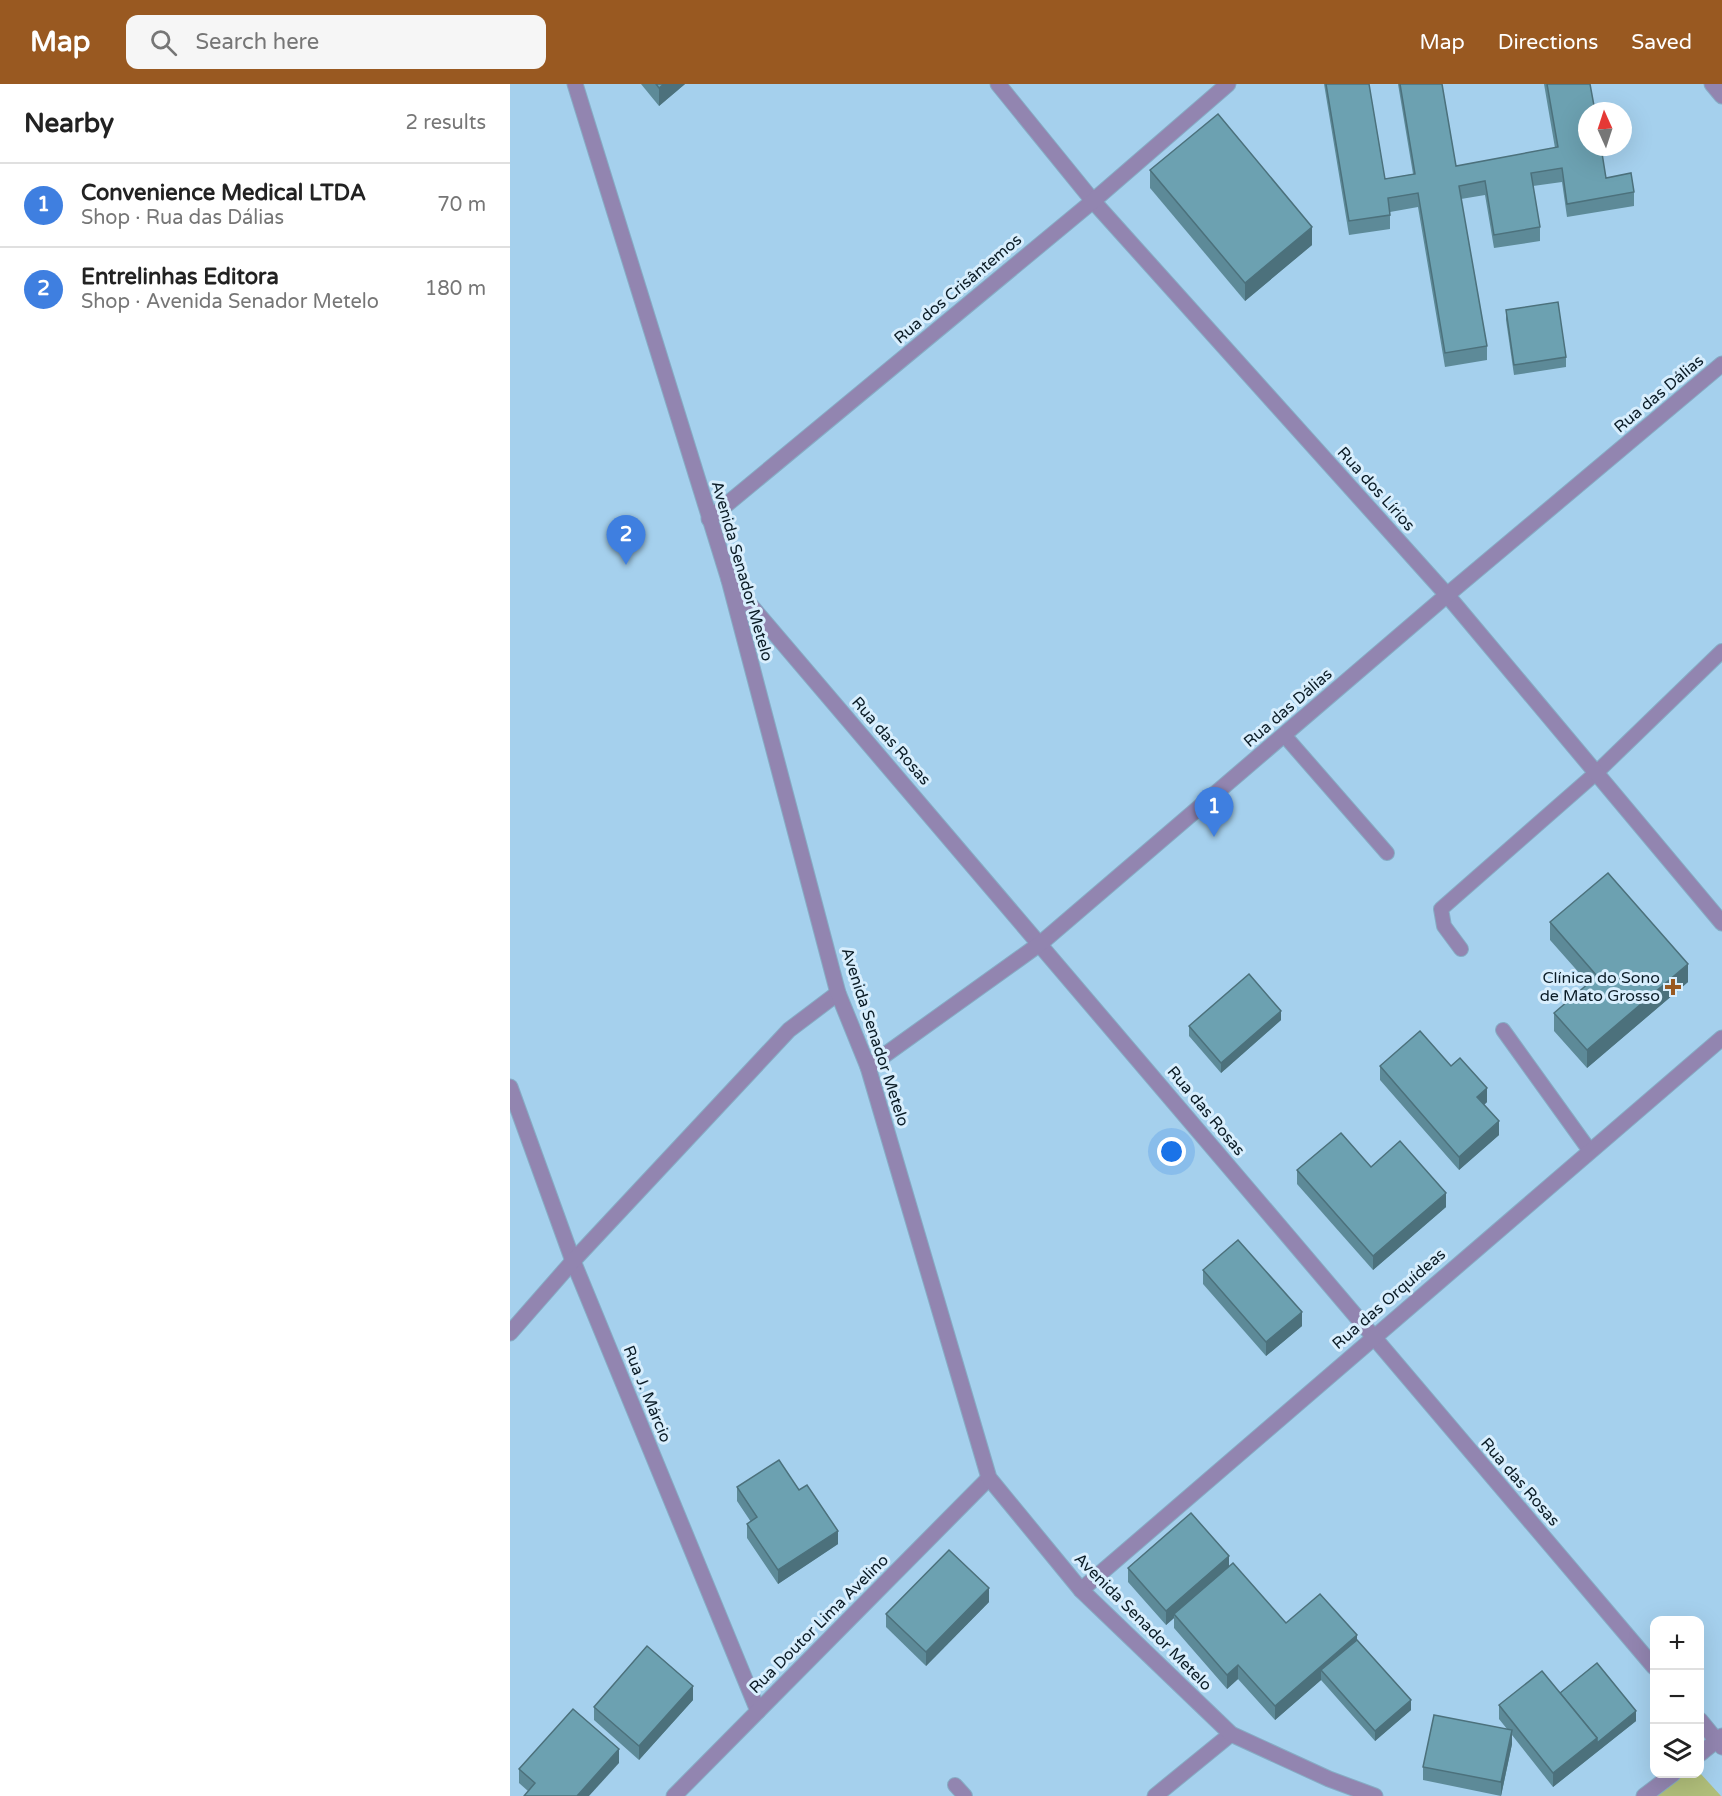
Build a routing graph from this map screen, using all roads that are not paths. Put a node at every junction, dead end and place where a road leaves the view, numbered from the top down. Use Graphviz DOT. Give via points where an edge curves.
graph roads {
  1 [pos="575,84"];
  2 [pos="998,84"];
  3 [pos="1228,84"];
  4 [pos="1712,84"];
  5 [pos="1722,96"];
  6 [pos="1093,201"];
  7 [pos="1722,364"];
  8 [pos="709,519"];
  9 [pos="729,580"];
  10 [pos="1447,595"];
  11 [pos="1722,651"];
  12 [pos="1284,735"];
  13 [pos="1596,773"];
  14 [pos="1387,853"];
  15 [pos="1722,922"];
  16 [pos="1041,943"];
  17 [pos="1461,949"];
  18 [pos="838,993"];
  19 [pos="1503,1030"];
  20 [pos="1722,1038"];
  21 [pos="868,1067"];
  22 [pos="510,1087"];
  23 [pos="1590,1151"];
  24 [pos="573,1261"];
  25 [pos="510,1333"];
  26 [pos="1372,1337"];
  27 [pos="989,1478"];
  28 [pos="1081,1590"];
  29 [pos="1650,1662"];
  30 [pos="758,1711"];
  31 [pos="1704,1724"];
  32 [pos="1230,1734"];
  33 [pos="1720,1741"];
  34 [pos="1704,1751"];
  35 [pos="1667,1778"];
  36 [pos="955,1785"];
  37 [pos="674,1796"];
  38 [pos="965,1796"];
  39 [pos="1155,1796"];
  40 [pos="1375,1796"];
  41 [pos="1644,1796"];
  1 -- 8 [label="street, Avenida Senador Metelo"];
  2 -- 6 [label="street, Rua dos Lírios"];
  3 -- 6 [label="street, Rua dos Crisântemos"];
  4 -- 5 [label="street"];
  6 -- 8 [label="street, Rua dos Crisântemos"];
  6 -- 10 [label="street, Rua dos Lírios"];
  7 -- 10 [label="street, Rua das Dálias"];
  8 -- 9 [label="street, Avenida Senador Metelo"];
  9 -- 16 [label="street, Rua das Rosas"];
  9 -- 18 [label="street, Avenida Senador Metelo"];
  10 -- 12 [label="street, Rua das Dálias"];
  10 -- 13 [label="street, Rua dos Lírios"];
  11 -- 13 [label="lane"];
  12 -- 14 [label="lane"];
  12 -- 16 [label="street, Rua das Dálias"];
  13 -- 15 [label="street, Rua dos Lírios"];
  13 -- 17 [label="lane" via="1441,909 1444,926"];
  16 -- 21 [label="street, Rua das Dálias"];
  16 -- 26 [label="street, Rua das Rosas"];
  18 -- 21 [label="street, Avenida Senador Metelo"];
  18 -- 24 [label="street" via="789,1030"];
  19 -- 23 [label="lane"];
  20 -- 23 [label="street, Rua das Orquídeas"];
  21 -- 27 [label="street, Avenida Senador Metelo"];
  22 -- 24 [label="street, Rua J. Márcio"];
  23 -- 26 [label="street, Rua das Orquídeas"];
  24 -- 25 [label="street"];
  24 -- 30 [label="street, Rua J. Márcio"];
  26 -- 28 [label="street, Rua das Orquídeas"];
  26 -- 29 [label="street, Rua das Rosas"];
  27 -- 28 [label="street, Avenida Senador Metelo"];
  27 -- 30 [label="street, Rua Doutor Lima Avelino"];
  28 -- 32 [label="street, Avenida Senador Metelo"];
  30 -- 37 [label="street, Rua Doutor Lima Avelino"];
  31 -- 33 [label="street"];
  32 -- 39 [label="street"];
  32 -- 40 [label="street, Avenida Senador Metelo"];
  33 -- 34 [label="street"];
  35 -- 41 [label="street"];
  36 -- 38 [label="lane"];
}
